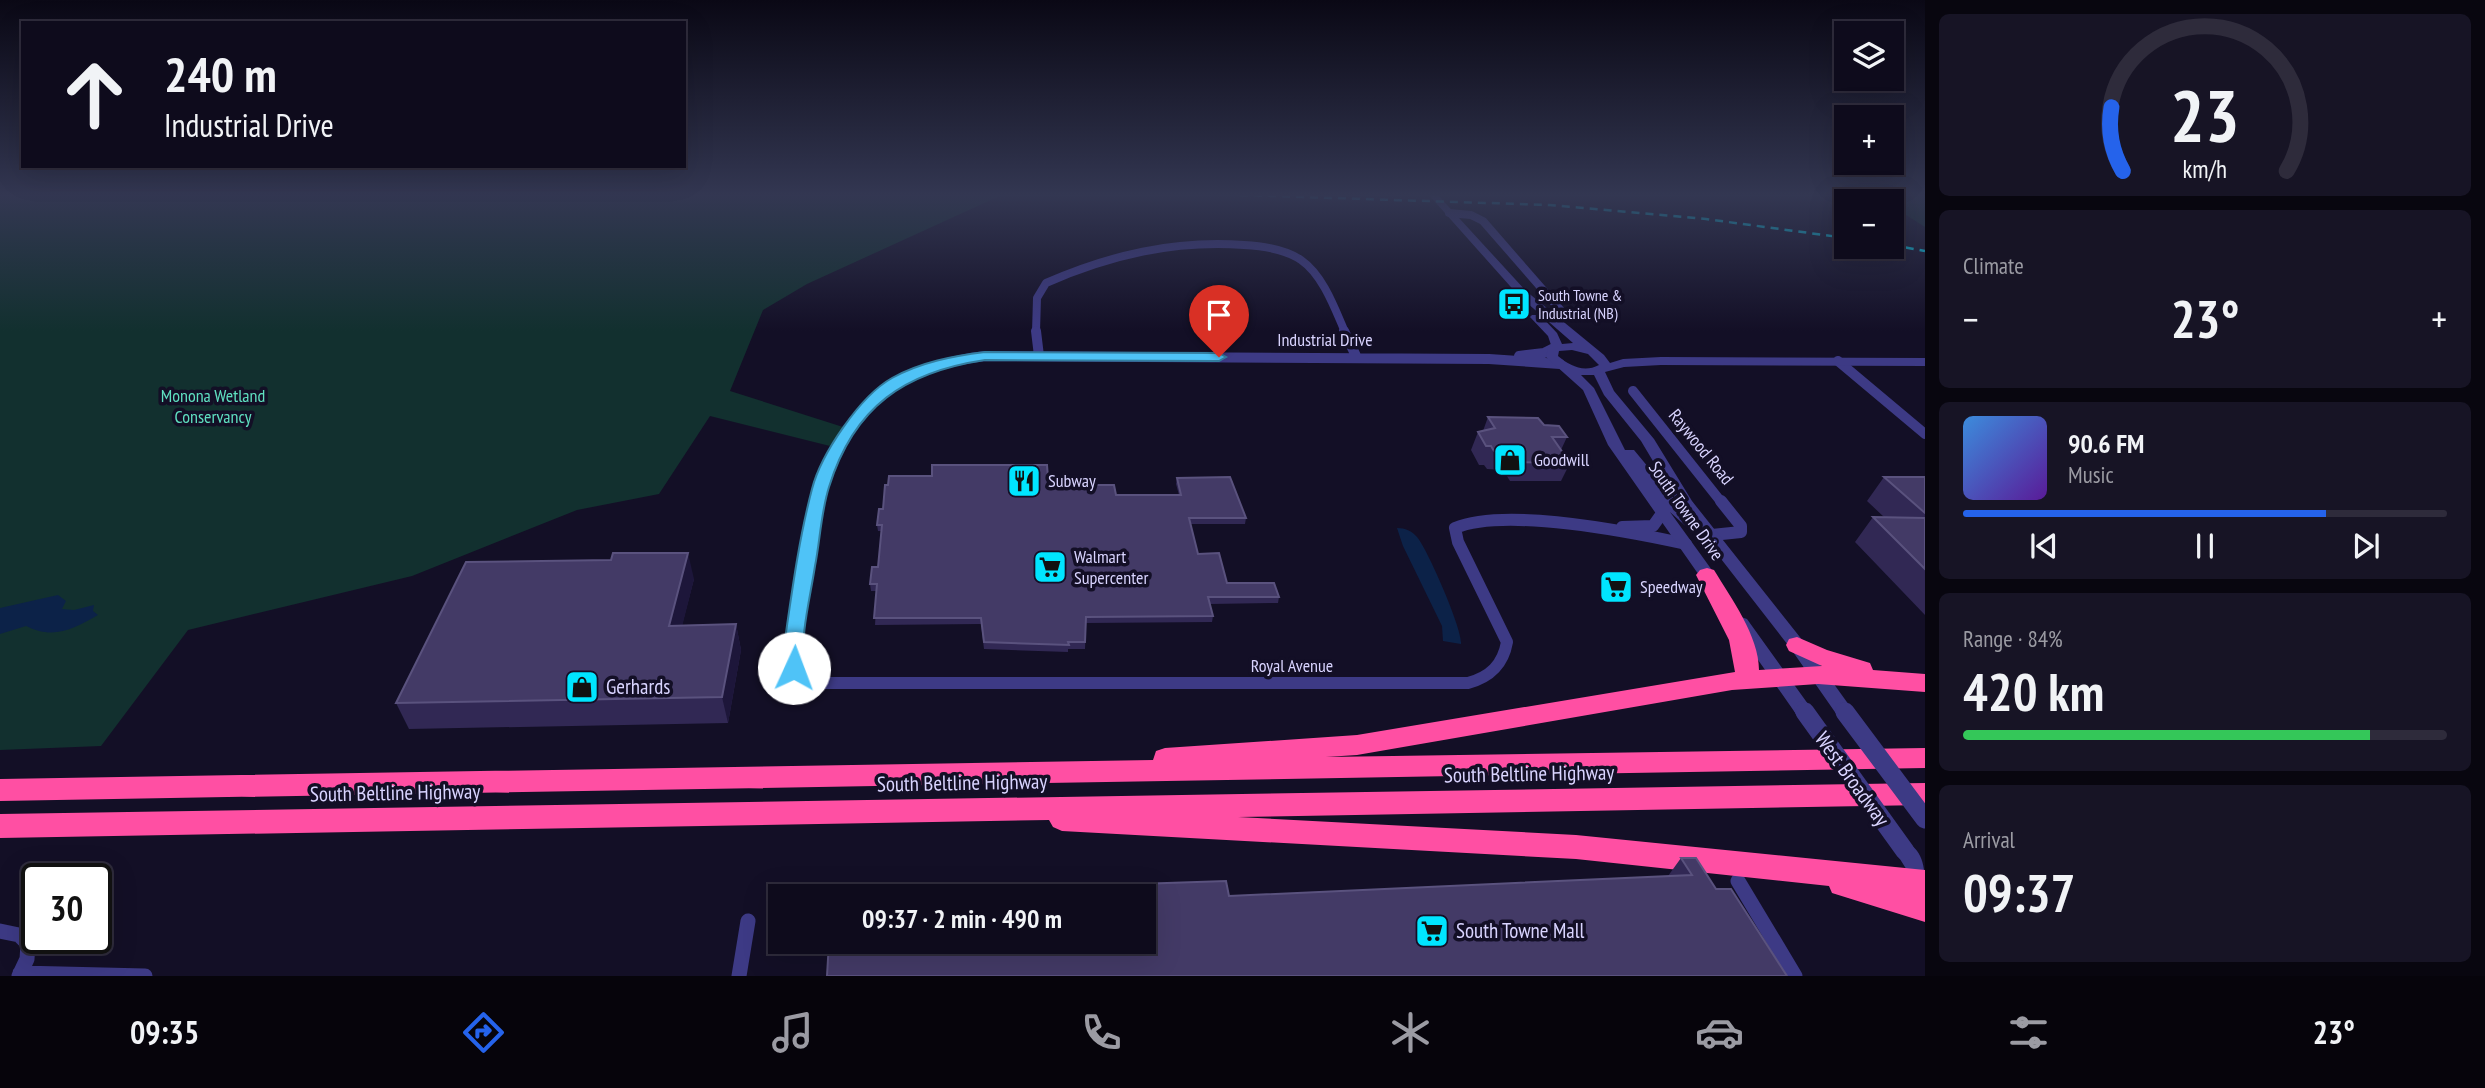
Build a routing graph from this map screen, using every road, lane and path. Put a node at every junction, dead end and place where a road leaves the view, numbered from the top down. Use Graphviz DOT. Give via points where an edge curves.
graph roads {
  1 [pos="1472,240"];
  2 [pos="1499,240"];
  3 [pos="1490,260"];
  4 [pos="1564,314"];
  5 [pos="1556,347"];
  6 [pos="1592,352"];
  7 [pos="1040,356"];
  8 [pos="1357,358"];
  9 [pos="1489,359"];
  10 [pos="1696,361"];
  11 [pos="1838,361"];
  12 [pos="1925,362"];
  13 [pos="1562,366"];
  14 [pos="1600,370"];
  15 [pos="1633,391"];
  16 [pos="1925,434"];
  17 [pos="1611,436"];
  18 [pos="1663,512"];
  19 [pos="1591,528"];
  20 [pos="1712,535"];
  21 [pos="1686,544"];
  22 [pos="1707,575"];
  23 [pos="1797,645"];
  24 [pos="794,668"];
  25 [pos="1818,675"];
  26 [pos="1779,677"];
  27 [pos="1739,681"];
  28 [pos="1925,683"];
  29 [pos="1925,758"];
  30 [pos="888,774"];
  31 [pos="0,790"];
  32 [pos="1925,794"];
  33 [pos="886,811"];
  34 [pos="1925,819"];
  35 [pos="0,826"];
  36 [pos="1763,865"];
  37 [pos="1738,881"];
  38 [pos="1925,882"];
  39 [pos="1925,909"];
  40 [pos="748,921"];
  41 [pos="0,931"];
  42 [pos="20,975"];
  43 [pos="145,976"];
  44 [pos="739,976"];
  45 [pos="1795,976"];
  1 -- 3 [label="street"];
  2 -- 4 [label="street"];
  3 -- 5 [label="street" via="1507,289 1553,335"];
  3 -- 6 [label="street" via="1540,311"];
  5 -- 6 [label="street"];
  5 -- 9 [label="street, Industrial Drive" via="1544,353"];
  5 -- 13 [label="street" via="1552,357"];
  6 -- 10 [label="street"];
  6 -- 14 [label="street, South Towne Drive" via="1603,359"];
  7 -- 8 [label="street, Industrial Drive"];
  7 -- 8 [label="street" via="1035,310 1045,283 1147,249 1240,246 1268,247 1302,259 1315,274"];
  7 -- 24 [label="street, Industrial Drive" via="943,362 911,373 863,411 821,487"];
  8 -- 9 [label="street, Industrial Drive"];
  9 -- 13 [label="street, Industrial Drive"];
  10 -- 11 [label="street"];
  10 -- 14 [label="street" via="1640,361"];
  11 -- 12 [label="street"];
  11 -- 16 [label="street"];
  13 -- 14 [label="street" via="1583,372"];
  13 -- 17 [label="street, South Towne Drive" via="1588,388"];
  14 -- 20 [label="street, South Towne Drive" via="1608,392 1647,439 1686,504"];
  15 -- 20 [label="street, Raywood Road" via="1741,526 1734,536"];
  17 -- 18 [label="street, South Towne Drive"];
  17 -- 20 [label="street" via="1654,478 1691,526"];
  18 -- 19 [label="street, Royal Avenue" via="1656,526"];
  18 -- 21 [label="street, South Towne Drive"];
  19 -- 21 [label="street, Royal Avenue"];
  19 -- 24 [label="street, Royal Avenue" via="1474,520 1456,526 1458,542 1507,642 1500,663 1481,680 822,684"];
  20 -- 23 [label="street, South Towne Drive"];
  21 -- 22 [label="street, South Towne Drive"];
  22 -- 26 [label="street, South Towne Drive"];
  22 -- 27 [label="highway" via="1748,663 1747,676"];
  23 -- 25 [label="street, South Towne Drive"];
  23 -- 28 [label="highway" via="1849,666"];
  25 -- 26 [label="highway"];
  25 -- 28 [label="highway"];
  25 -- 34 [label="street, West Broadway, bridge"];
  26 -- 27 [label="highway"];
  26 -- 38 [label="street, West Broadway, bridge"];
  27 -- 30 [label="highway" via="1357,745"];
  29 -- 30 [label="highway, South Beltline Highway"];
  30 -- 31 [label="highway, South Beltline Highway"];
  32 -- 33 [label="highway, South Beltline Highway"];
  33 -- 35 [label="highway, South Beltline Highway"];
  33 -- 36 [label="highway" via="1563,846"];
  36 -- 38 [label="highway"];
  36 -- 39 [label="highway"];
  37 -- 45 [label="street"];
  40 -- 44 [label="street"];
  41 -- 42 [label="street" via="18,933 27,942 29,954"];
  42 -- 43 [label="street"];
}
